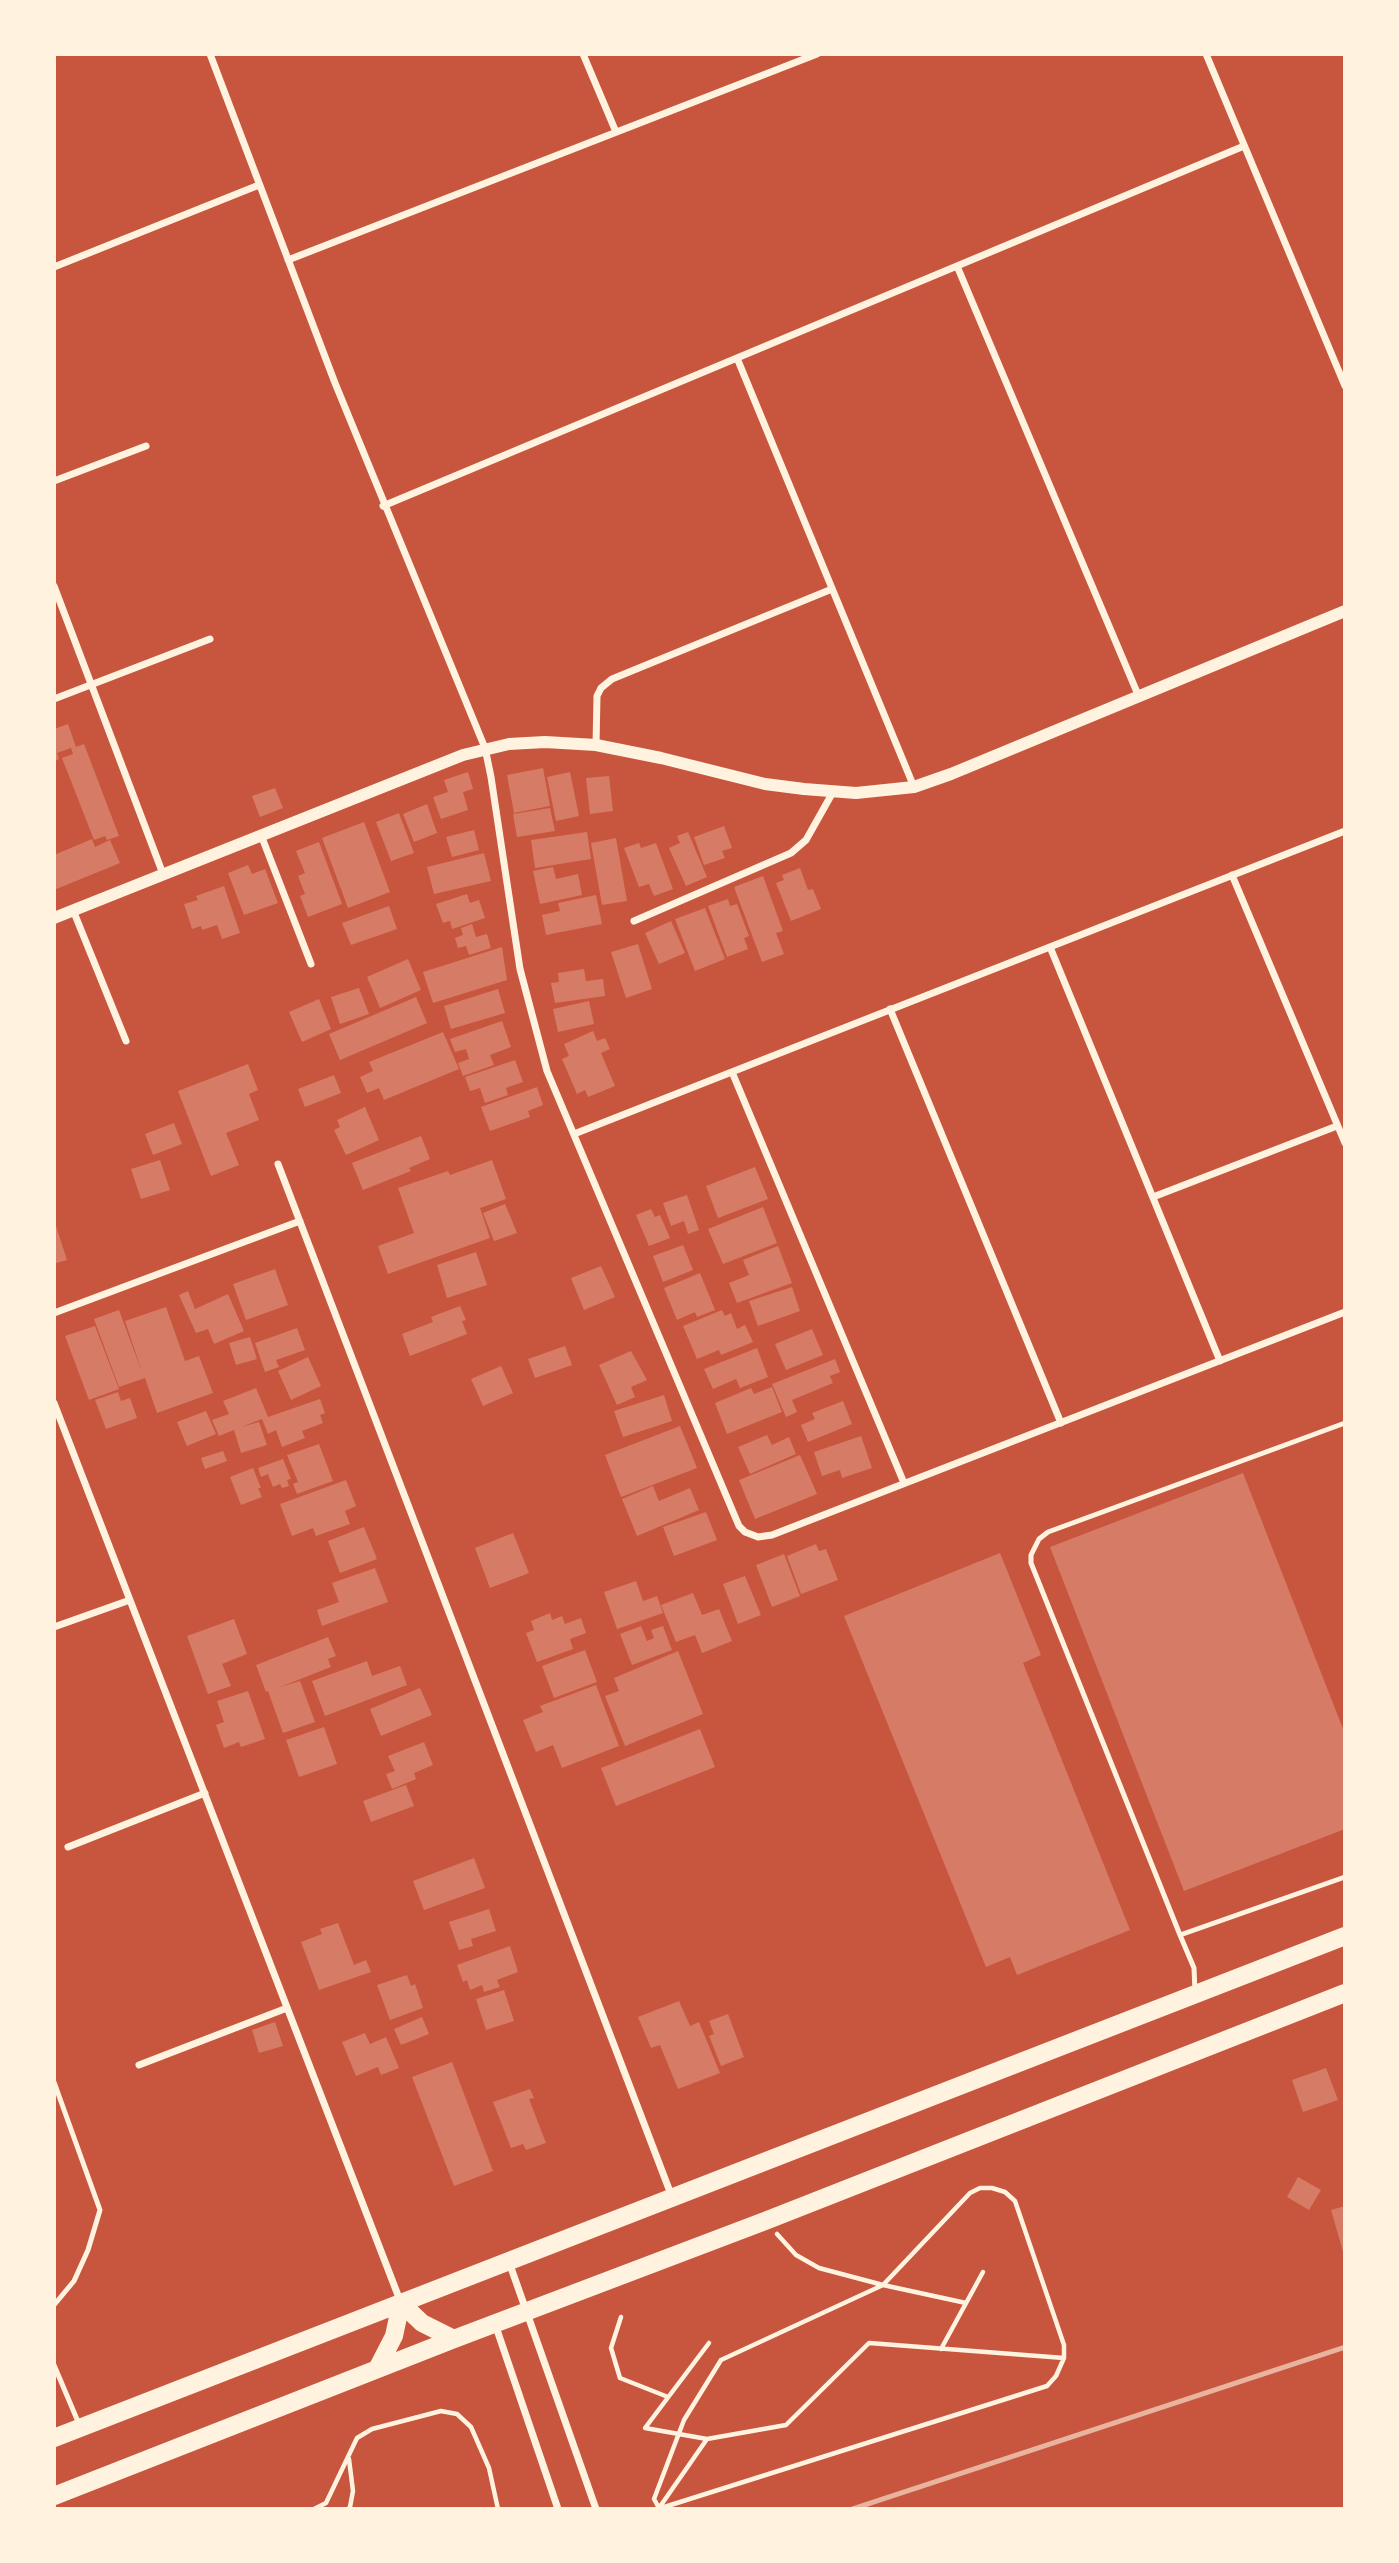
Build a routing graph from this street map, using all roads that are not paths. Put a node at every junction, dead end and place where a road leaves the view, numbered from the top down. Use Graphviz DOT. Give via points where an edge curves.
graph roads {
  1 [pos="210,54"];
  2 [pos="583,54"];
  3 [pos="817,54"];
  4 [pos="1206,54"];
  5 [pos="616,132"];
  6 [pos="1244,146"];
  7 [pos="259,185"];
  8 [pos="288,260"];
  9 [pos="957,266"];
  10 [pos="54,267"];
  11 [pos="737,358"];
  12 [pos="1345,386"];
  13 [pos="146,446"];
  14 [pos="54,481"];
  15 [pos="383,506"];
  16 [pos="54,586"];
  17 [pos="832,589"];
  18 [pos="1345,611"];
  19 [pos="210,639"];
  20 [pos="92,685"];
  21 [pos="1139,697"];
  22 [pos="54,699"];
  23 [pos="596,746"];
  24 [pos="485,748"];
  25 [pos="914,787"];
  26 [pos="833,792"];
  27 [pos="1345,831"];
  28 [pos="260,835"];
  29 [pos="163,874"];
  30 [pos="1232,875"];
  31 [pos="73,910"];
  32 [pos="54,918"];
  33 [pos="635,921"];
  34 [pos="1050,947"];
  35 [pos="311,964"];
  36 [pos="890,1009"];
  37 [pos="126,1041"];
  38 [pos="732,1072"];
  39 [pos="1337,1126"];
  40 [pos="574,1134"];
  41 [pos="1345,1143"];
  42 [pos="278,1164"];
  43 [pos="1153,1197"];
  44 [pos="300,1221"];
  45 [pos="1345,1312"];
  46 [pos="54,1313"];
  47 [pos="1220,1361"];
  48 [pos="54,1403"];
  49 [pos="1061,1423"];
  50 [pos="1345,1423"];
  51 [pos="904,1483"];
  52 [pos="130,1600"];
  53 [pos="54,1627"];
  54 [pos="205,1793"];
  55 [pos="68,1847"];
  56 [pos="1345,1877"];
  57 [pos="1180,1935"];
  58 [pos="1345,1936"];
  59 [pos="1345,1993"];
  60 [pos="1195,1994"];
  61 [pos="287,2008"];
  62 [pos="139,2065"];
  63 [pos="54,2082"];
  64 [pos="672,2197"];
  65 [pos="509,2261"];
  66 [pos="401,2303"];
  67 [pos="54,2305"];
  68 [pos="527,2311"];
  69 [pos="494,2323"];
  70 [pos="454,2339"];
  71 [pos="54,2365"];
  72 [pos="377,2369"];
  73 [pos="81,2428"];
  74 [pos="54,2438"];
  75 [pos="54,2496"];
  76 [pos="558,2509"];
  77 [pos="596,2509"];
  1 -- 7 [label="street"];
  2 -- 5 [label="street"];
  3 -- 5 [label="street"];
  4 -- 6 [label="street"];
  5 -- 8 [label="street"];
  6 -- 9 [label="street"];
  6 -- 12 [label="street"];
  7 -- 8 [label="street"];
  7 -- 10 [label="street"];
  8 -- 15 [label="street"];
  9 -- 11 [label="street"];
  9 -- 21 [label="street"];
  11 -- 15 [label="street"];
  11 -- 17 [label="street"];
  13 -- 14 [label="street"];
  15 -- 24 [label="street"];
  16 -- 20 [label="street"];
  17 -- 23 [label="street" via="612,679 597,696"];
  17 -- 25 [label="street"];
  18 -- 21 [label="street"];
  19 -- 20 [label="street"];
  20 -- 22 [label="street"];
  20 -- 29 [label="street"];
  21 -- 25 [label="street"];
  23 -- 24 [label="street" via="527,742"];
  23 -- 26 [label="street" via="765,784"];
  24 -- 28 [label="street"];
  24 -- 40 [label="street" via="528,1006 547,1071"];
  25 -- 26 [label="street"];
  26 -- 33 [label="street" via="806,840 791,853"];
  27 -- 30 [label="street"];
  28 -- 29 [label="street"];
  28 -- 35 [label="street"];
  29 -- 31 [label="street"];
  30 -- 34 [label="street"];
  30 -- 39 [label="street"];
  31 -- 32 [label="street"];
  31 -- 37 [label="street"];
  34 -- 36 [label="street"];
  34 -- 43 [label="street"];
  36 -- 38 [label="street"];
  36 -- 49 [label="street"];
  38 -- 40 [label="street"];
  38 -- 51 [label="street"];
  39 -- 41 [label="street"];
  39 -- 43 [label="street"];
  40 -- 51 [label="street" via="744,1532 772,1535"];
  42 -- 44 [label="street"];
  43 -- 47 [label="street"];
  44 -- 46 [label="street"];
  44 -- 64 [label="street"];
  45 -- 47 [label="street"];
  47 -- 49 [label="street"];
  48 -- 52 [label="street"];
  49 -- 51 [label="street"];
  50 -- 57 [label="lane" via="1048,1532 1034,1546 1031,1563"];
  52 -- 53 [label="street"];
  52 -- 54 [label="street"];
  54 -- 55 [label="street"];
  54 -- 61 [label="street"];
  56 -- 57 [label="lane"];
  57 -- 60 [label="lane" via="1194,1968"];
  58 -- 60 [label="main road"];
  59 -- 68 [label="main road"];
  60 -- 64 [label="main road"];
  61 -- 62 [label="street"];
  61 -- 66 [label="street"];
  63 -- 67 [label="lane" via="100,2210 74,2281"];
  64 -- 65 [label="main road"];
  65 -- 66 [label="main road"];
  65 -- 68 [label="street"];
  66 -- 70 [label="main road" via="422,2323"];
  66 -- 72 [label="main road" via="394,2336"];
  66 -- 73 [label="main road"];
  68 -- 69 [label="main road"];
  68 -- 77 [label="street"];
  69 -- 70 [label="main road"];
  69 -- 76 [label="street"];
  70 -- 72 [label="main road"];
  71 -- 73 [label="lane"];
  72 -- 75 [label="main road"];
  73 -- 74 [label="main road"];
}
